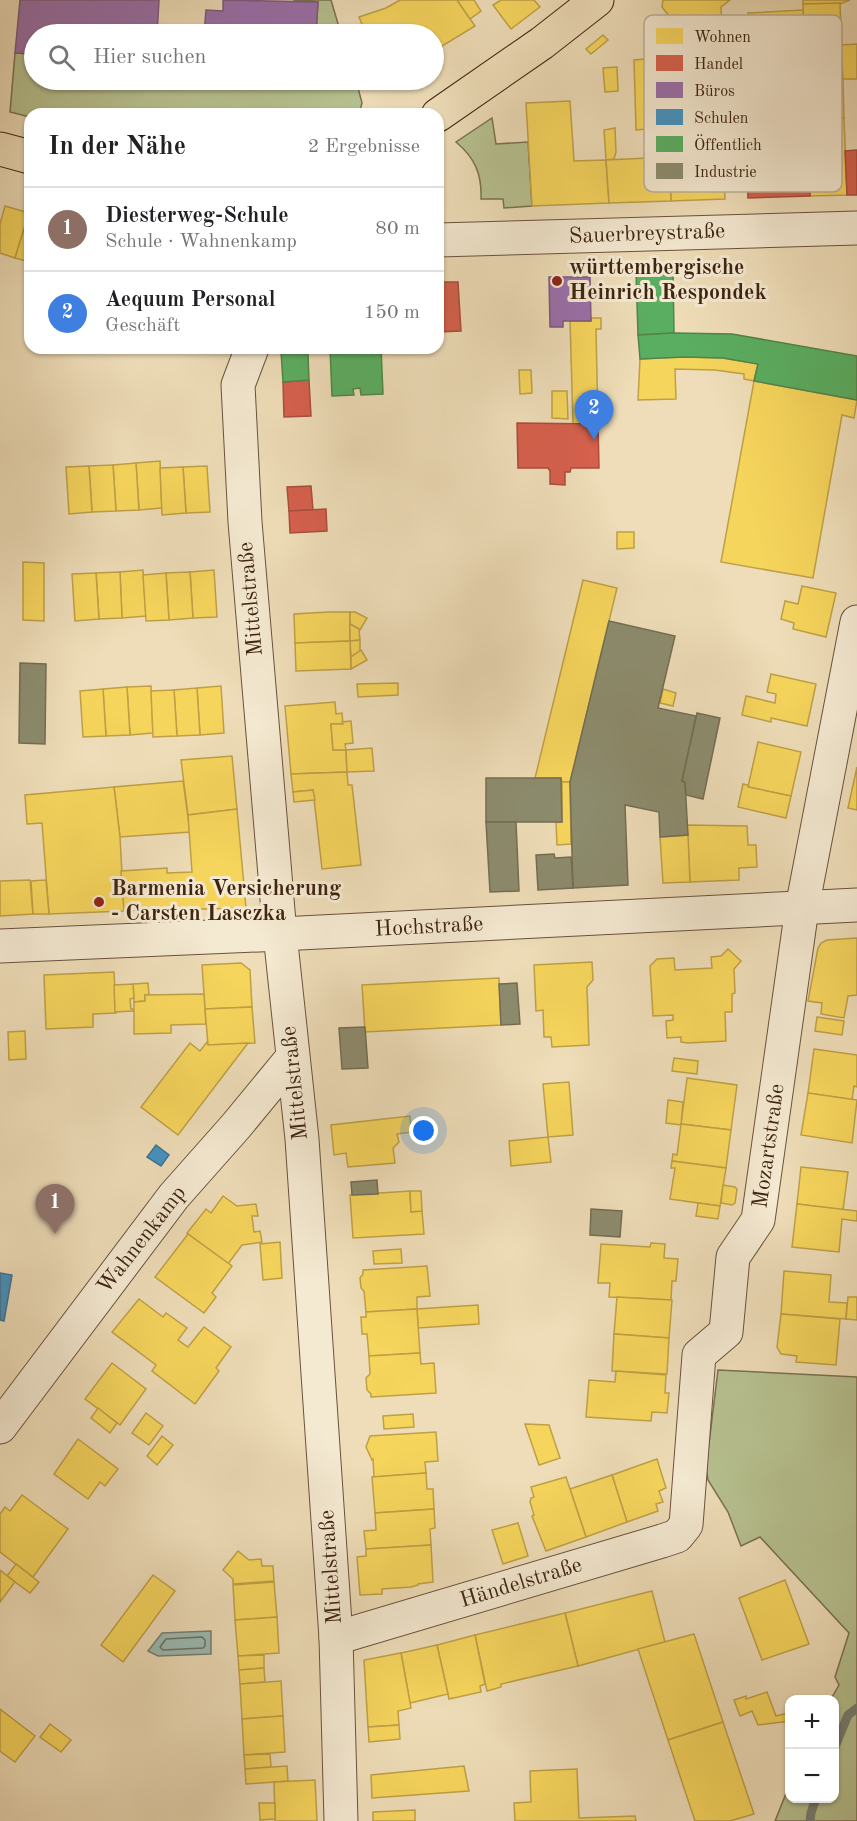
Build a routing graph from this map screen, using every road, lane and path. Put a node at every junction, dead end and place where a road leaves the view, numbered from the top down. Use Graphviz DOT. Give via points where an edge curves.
graph roads {
  1 [pos="597,0"];
  2 [pos="444,111"];
  3 [pos="0,149"];
  4 [pos="24,155"];
  5 [pos="857,228"];
  6 [pos="444,240"];
  7 [pos="250,354"];
  8 [pos="857,622"];
  9 [pos="857,905"];
  10 [pos="802,908"];
  11 [pos="280,934"];
  12 [pos="0,946"];
  13 [pos="292,1058"];
  14 [pos="0,1427"];
  15 [pos="688,1509"];
  16 [pos="336,1638"];
  17 [pos="340,1821"];
  1 -- 2 [label="main road"];
  3 -- 4 [label="main road"];
  5 -- 6 [label="street, Sauerbreystraße"];
  7 -- 11 [label="street, Mittelstraße" via="238,386 240,442"];
  8 -- 10 [label="street, Mozartstraße"];
  9 -- 10 [label="street, Hochstraße"];
  10 -- 11 [label="street, Hochstraße"];
  10 -- 15 [label="street, Mozartstraße" via="758,1220 733,1257 726,1332 699,1355"];
  11 -- 12 [label="street, Hochstraße"];
  11 -- 13 [label="street, Mittelstraße"];
  13 -- 14 [label="street, Wahnenkamp" via="174,1196"];
  13 -- 16 [label="street, Mittelstraße" via="302,1139"];
  15 -- 16 [label="street, Händelstraße" via="686,1526 677,1536"];
  16 -- 17 [label="street, Mittelstraße"];
}
